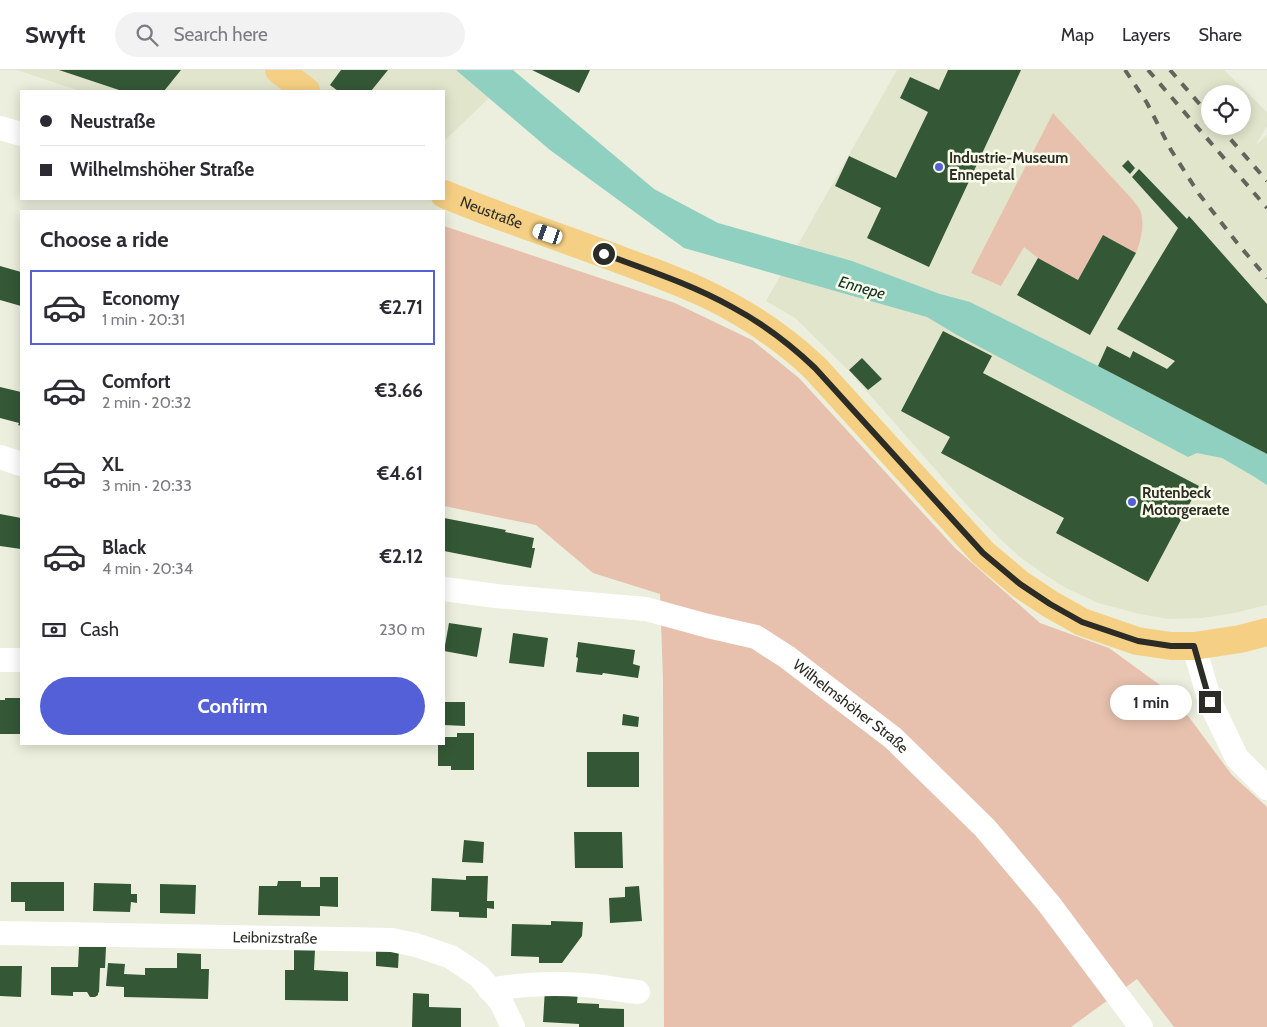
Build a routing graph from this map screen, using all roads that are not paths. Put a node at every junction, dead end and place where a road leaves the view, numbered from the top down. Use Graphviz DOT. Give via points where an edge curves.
graph roads {
  1 [pos="279,70"];
  2 [pos="305,90"];
  3 [pos="0,128"];
  4 [pos="20,134"];
  5 [pos="445,194"];
  6 [pos="0,457"];
  7 [pos="20,464"];
  8 [pos="445,589"];
  9 [pos="1267,632"];
  10 [pos="1194,646"];
  11 [pos="0,660"];
  12 [pos="20,660"];
  13 [pos="1267,788"];
  14 [pos="0,933"];
  15 [pos="490,990"];
  16 [pos="638,992"];
  17 [pos="513,1027"];
  18 [pos="1141,1027"];
  1 -- 2 [label="main road"];
  3 -- 4 [label="street"];
  5 -- 10 [label="main road, Neustraße" via="677,281 739,311 786,342 815,368 983,553 1020,584 1082,622 1138,641"];
  6 -- 7 [label="street"];
  8 -- 18 [label="street, Wilhelmshöher Straße" via="646,609 756,637 787,656 893,738 985,828 1049,904"];
  9 -- 10 [label="main road, Neustraße"];
  10 -- 13 [label="street" via="1210,702 1237,758"];
  11 -- 12 [label="street"];
  14 -- 15 [label="street, Leibnizstraße" via="392,940 451,957 478,976"];
  15 -- 16 [label="street" via="556,984"];
  15 -- 17 [label="street, Leibnizstraße" via="501,1002"];
}
